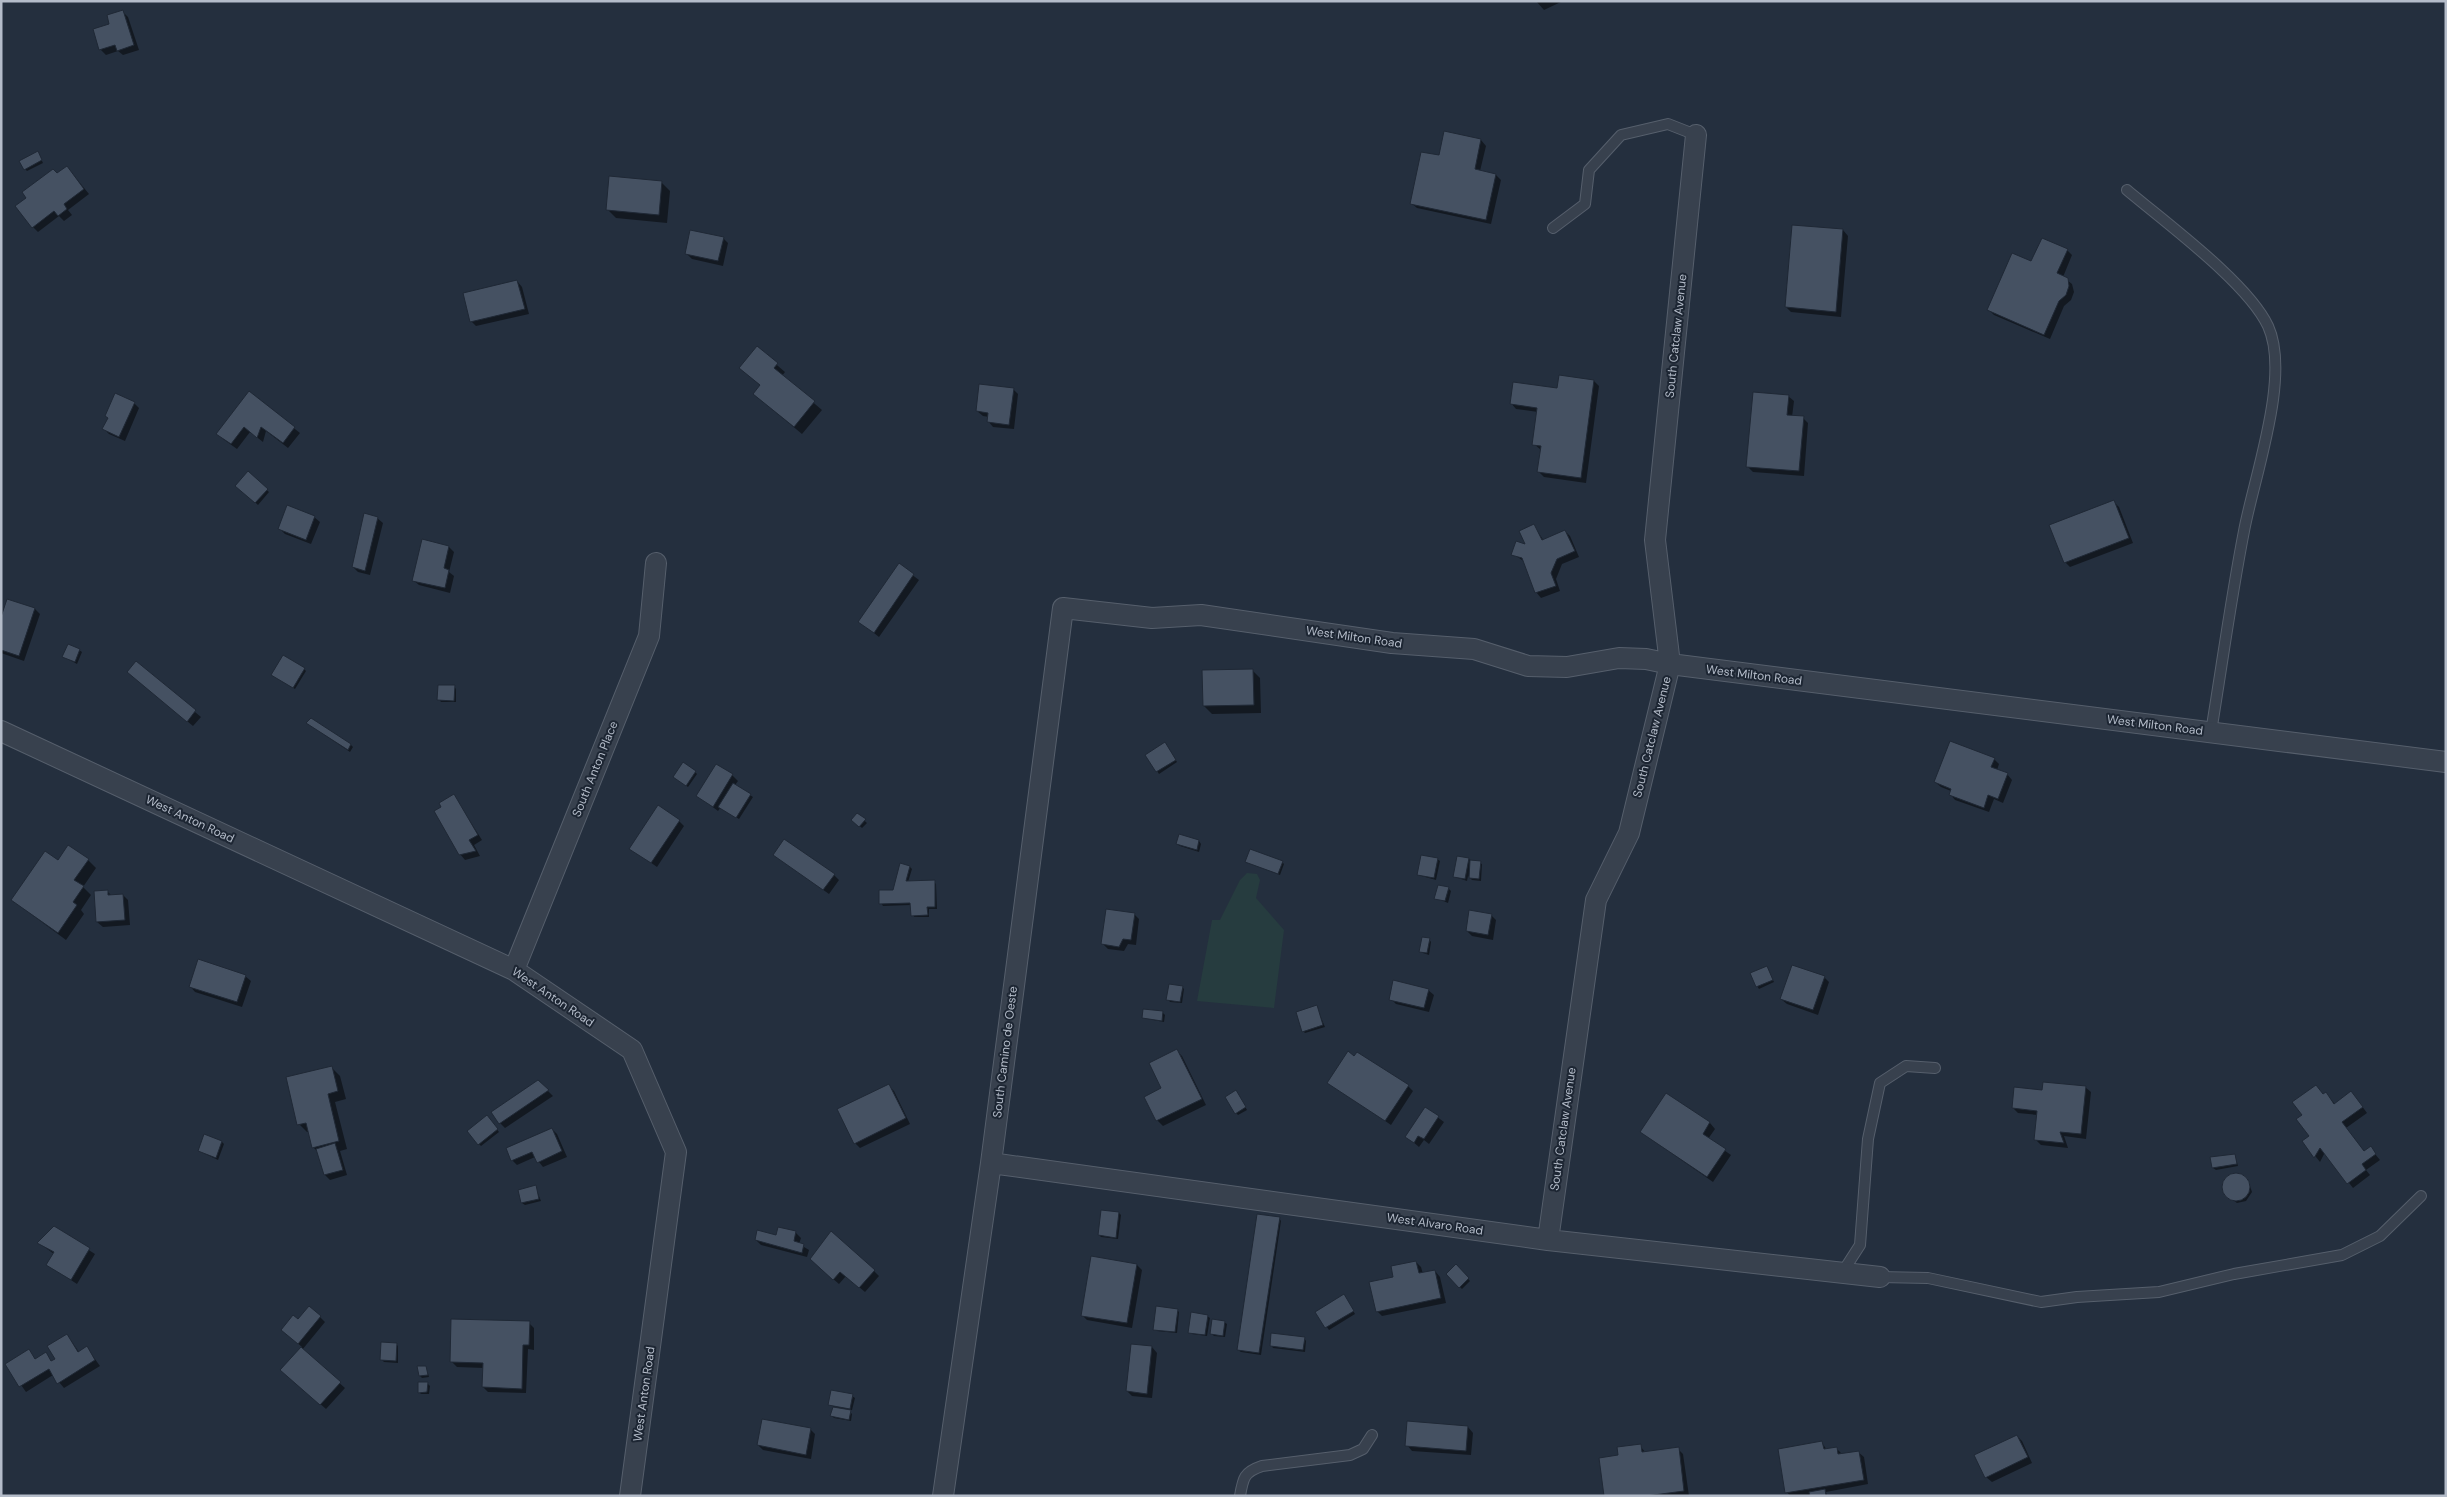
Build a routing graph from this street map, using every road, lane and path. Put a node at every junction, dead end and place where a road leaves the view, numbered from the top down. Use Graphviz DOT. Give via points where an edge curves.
graph roads {
  1 [pos="1696,135"];
  2 [pos="2127,190"];
  3 [pos="1553,228"];
  4 [pos="656,563"];
  5 [pos="1063,608"];
  6 [pos="1670,664"];
  7 [pos="1,731"];
  8 [pos="2211,732"];
  9 [pos="2446,762"];
  10 [pos="514,970"];
  11 [pos="1935,1068"];
  12 [pos="991,1163"];
  13 [pos="2421,1196"];
  14 [pos="1548,1240"];
  15 [pos="1842,1273"];
  16 [pos="1880,1277"];
  17 [pos="1372,1435"];
  18 [pos="630,1496"];
  19 [pos="944,1496"];
  20 [pos="1240,1496"];
  1 -- 3 [label="lane" via="1668,124 1621,135 1589,170 1584,204"];
  1 -- 6 [label="street, South Catclaw Avenue" via="1655,540"];
  2 -- 8 [label="lane" via="2246,295 2268,327 2276,361 2270,416 2244,530"];
  4 -- 10 [label="street, South Anton Place" via="649,636"];
  5 -- 6 [label="street, West Milton Road" via="1152,618 1202,615 1392,643 1474,649 1528,666 1567,667 1619,658"];
  5 -- 12 [label="street, South Camino de Oeste"];
  6 -- 8 [label="street, West Milton Road"];
  6 -- 14 [label="street, South Catclaw Avenue" via="1629,833 1596,900"];
  7 -- 10 [label="street, West Anton Road"];
  8 -- 9 [label="street, West Milton Road"];
  10 -- 18 [label="street, West Anton Road" via="632,1050 676,1152"];
  11 -- 15 [label="lane" via="1906,1066 1880,1084 1868,1139 1860,1245"];
  12 -- 14 [label="street, West Alvaro Road"];
  12 -- 19 [label="street, South Camino de Oeste"];
  13 -- 16 [label="lane" via="2380,1236 2342,1255 2234,1274 2159,1292 2041,1302 1928,1278"];
  14 -- 15 [label="street, West Alvaro Road"];
  15 -- 16 [label="street, West Alvaro Road"];
  17 -- 20 [label="lane" via="1363,1449 1350,1455 1249,1470 1242,1482"];
}
